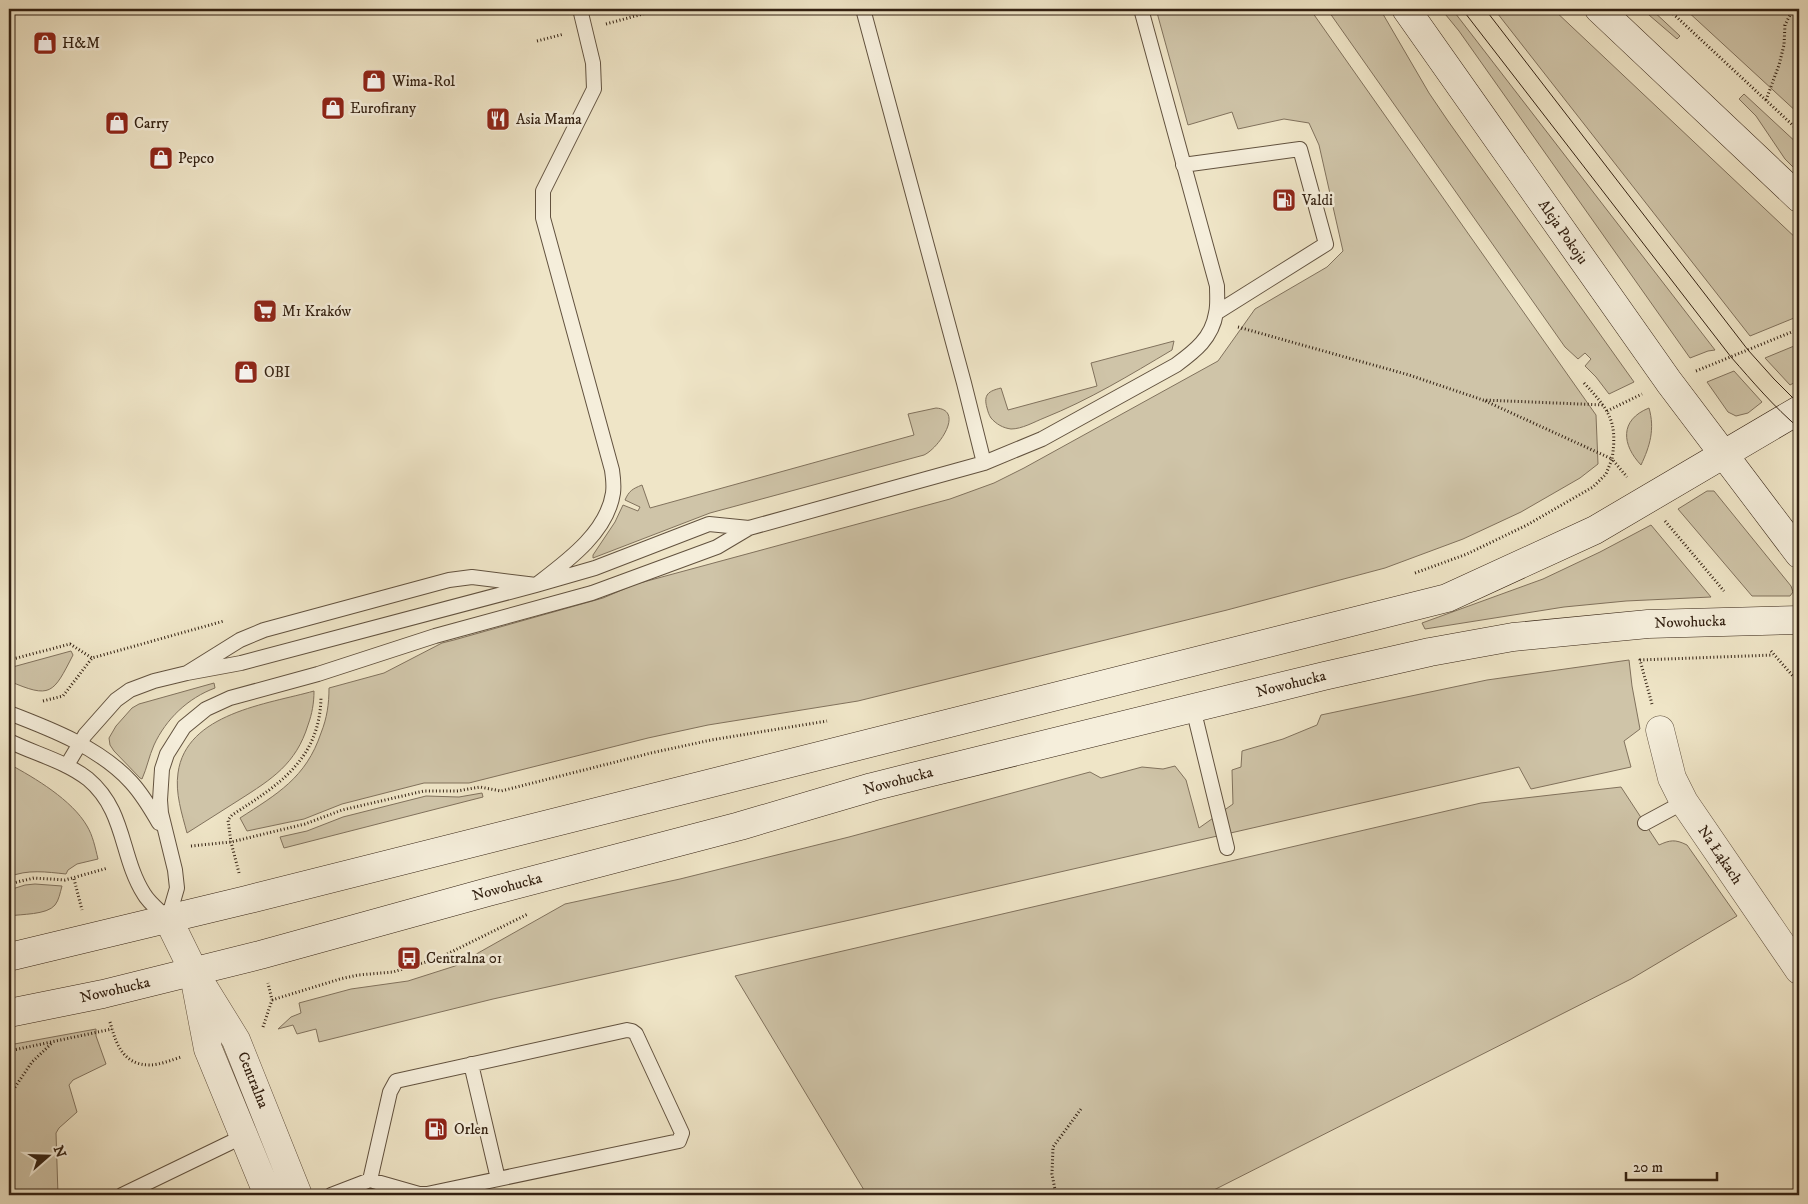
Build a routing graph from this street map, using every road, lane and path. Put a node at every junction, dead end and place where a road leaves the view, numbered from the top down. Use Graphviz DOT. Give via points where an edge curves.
graph roads {
  1 [pos="580,9"];
  2 [pos="661,9"];
  3 [pos="862,9"];
  4 [pos="1141,9"];
  5 [pos="1406,9"];
  6 [pos="1599,9"];
  7 [pos="1668,9"];
  8 [pos="1793,9"];
  9 [pos="599,26"];
  10 [pos="572,32"];
  11 [pos="537,41"];
  12 [pos="1766,100"];
  13 [pos="1799,131"];
  14 [pos="1182,165"];
  15 [pos="1799,198"];
  16 [pos="1216,313"];
  17 [pos="1799,328"];
  18 [pos="1698,370"];
  19 [pos="1584,383"];
  20 [pos="1641,394"];
  21 [pos="1484,400"];
  22 [pos="1604,405"];
  23 [pos="1799,410"];
  24 [pos="1607,411"];
  25 [pos="1724,454"];
  26 [pos="1612,459"];
  27 [pos="984,463"];
  28 [pos="1630,480"];
  29 [pos="1662,517"];
  30 [pos="749,528"];
  31 [pos="1799,554"];
  32 [pos="1407,576"];
  33 [pos="536,585"];
  34 [pos="1725,593"];
  35 [pos="1799,620"];
  36 [pos="225,621"];
  37 [pos="1770,650"];
  38 [pos="1774,655"];
  39 [pos="92,658"];
  40 [pos="9,660"];
  41 [pos="187,673"];
  42 [pos="1799,683"];
  43 [pos="321,690"];
  44 [pos="37,703"];
  45 [pos="1193,708"];
  46 [pos="9,713"];
  47 [pos="1656,719"];
  48 [pos="834,720"];
  49 [pos="9,741"];
  50 [pos="80,744"];
  51 [pos="67,766"];
  52 [pos="1684,802"];
  53 [pos="1646,823"];
  54 [pos="165,832"];
  55 [pos="231,842"];
  56 [pos="190,846"];
  57 [pos="1227,848"];
  58 [pos="105,859"];
  59 [pos="114,866"];
  60 [pos="107,868"];
  61 [pos="238,870"];
  62 [pos="74,879"];
  63 [pos="9,884"];
  64 [pos="531,912"];
  65 [pos="83,916"];
  66 [pos="168,919"];
  67 [pos="9,957"];
  68 [pos="1799,970"];
  69 [pos="194,972"];
  70 [pos="268,985"];
  71 [pos="272,1000"];
  72 [pos="9,1013"];
  73 [pos="110,1023"];
  74 [pos="112,1029"];
  75 [pos="261,1031"];
  76 [pos="53,1042"];
  77 [pos="9,1051"];
  78 [pos="184,1057"];
  79 [pos="470,1064"];
  80 [pos="9,1096"];
  81 [pos="1081,1110"];
  82 [pos="244,1136"];
  83 [pos="498,1179"];
  84 [pos="370,1180"];
  85 [pos="148,1188"];
  86 [pos="122,1195"];
  87 [pos="268,1195"];
  88 [pos="298,1195"];
  89 [pos="331,1195"];
  90 [pos="681,1195"];
  91 [pos="709,1195"];
  92 [pos="1056,1195"];
  1 -- 33 [label="lane" via="593,63 594,89 543,191 543,218 612,470 613,494 608,510 591,536"];
  2 -- 9 [label="path"];
  3 -- 27 [label="lane"];
  4 -- 14 [label="lane"];
  5 -- 25 [label="main road, Aleja Pokoju" via="1669,382"];
  6 -- 15 [label="main road"];
  7 -- 12 [label="path"];
  8 -- 12 [label="path" via="1785,25 1780,65"];
  10 -- 11 [label="path"];
  12 -- 13 [label="path"];
  14 -- 16 [label="lane" via="1217,286"];
  14 -- 16 [label="lane" via="1300,149 1326,244"];
  16 -- 21 [label="path" via="1237,327 1409,375"];
  16 -- 27 [label="lane" via="1211,330 1197,350 1176,365 1042,439"];
  17 -- 18 [label="path"];
  19 -- 22 [label="path"];
  20 -- 24 [label="path"];
  21 -- 22 [label="path"];
  21 -- 26 [label="path"];
  22 -- 24 [label="path"];
  23 -- 25 [label="main road"];
  24 -- 26 [label="path" via="1613,422 1615,442"];
  25 -- 31 [label="main road, Aleja Pokoju"];
  25 -- 66 [label="main road" via="1595,530 1447,598"];
  26 -- 28 [label="path"];
  26 -- 32 [label="path" via="1606,474 1593,487 1527,525 1467,554"];
  27 -- 30 [label="lane"];
  29 -- 34 [label="path"];
  30 -- 33 [label="lane" via="709,524 595,568"];
  30 -- 54 [label="lane" via="717,547 592,593 435,636 318,674 230,698 206,709 184,727 167,754 162,769 160,800"];
  33 -- 41 [label="lane" via="241,663"];
  33 -- 41 [label="lane" via="472,577 449,580 264,630 240,640"];
  35 -- 45 [label="main road, Nowohucka" via="1648,624 1513,637 1420,654"];
  36 -- 39 [label="path"];
  37 -- 38 [label="path"];
  38 -- 42 [label="path"];
  38 -- 47 [label="path" via="1640,660"];
  39 -- 40 [label="path" via="70,644"];
  39 -- 44 [label="path" via="63,696"];
  41 -- 50 [label="lane" via="130,690 116,700"];
  43 -- 55 [label="path" via="317,726 304,755 285,778 232,815 228,820"];
  45 -- 57 [label="lane"];
  45 -- 69 [label="main road, Nowohucka" via="872,787 740,826"];
  46 -- 50 [label="lane"];
  47 -- 52 [label="main road, Na Łąkach" via="1672,778"];
  48 -- 55 [label="path" via="711,740 502,791 480,787 424,791 342,810 305,824"];
  49 -- 51 [label="lane"];
  50 -- 51 [label="lane"];
  50 -- 54 [label="lane" via="110,763 131,782"];
  51 -- 66 [label="lane" via="90,780 106,798 144,896"];
  52 -- 53 [label="lane"];
  52 -- 68 [label="main road, Na Łąkach"];
  54 -- 66 [label="lane" via="177,888"];
  55 -- 56 [label="path"];
  55 -- 61 [label="path"];
  58 -- 60 [label="path"];
  59 -- 60 [label="path"];
  60 -- 62 [label="path"];
  62 -- 63 [label="path" via="34,878"];
  62 -- 65 [label="path"];
  64 -- 71 [label="path" via="439,958 393,972 340,979"];
  66 -- 67 [label="main road"];
  66 -- 69 [label="main road, Centralna"];
  69 -- 72 [label="main road, Nowohucka"];
  69 -- 82 [label="main road, Centralna" via="208,1049"];
  69 -- 88 [label="main road, Centralna" via="236,1040"];
  70 -- 71 [label="path"];
  71 -- 75 [label="path"];
  73 -- 74 [label="path"];
  74 -- 76 [label="path"];
  74 -- 78 [label="path" via="119,1049 131,1060 150,1065"];
  76 -- 77 [label="path"];
  76 -- 80 [label="path" via="32,1062"];
  79 -- 83 [label="lane"];
  79 -- 83 [label="lane" via="632,1031 682,1133 679,1141"];
  79 -- 84 [label="lane" via="396,1081 390,1092"];
  81 -- 92 [label="path" via="1052,1147"];
  82 -- 85 [label="lane"];
  82 -- 87 [label="main road, Centralna"];
  83 -- 84 [label="lane" via="423,1194"];
  84 -- 89 [label="lane"];
  85 -- 86 [label="lane"];
  90 -- 91 [label="path" via="702,1191"];
}
